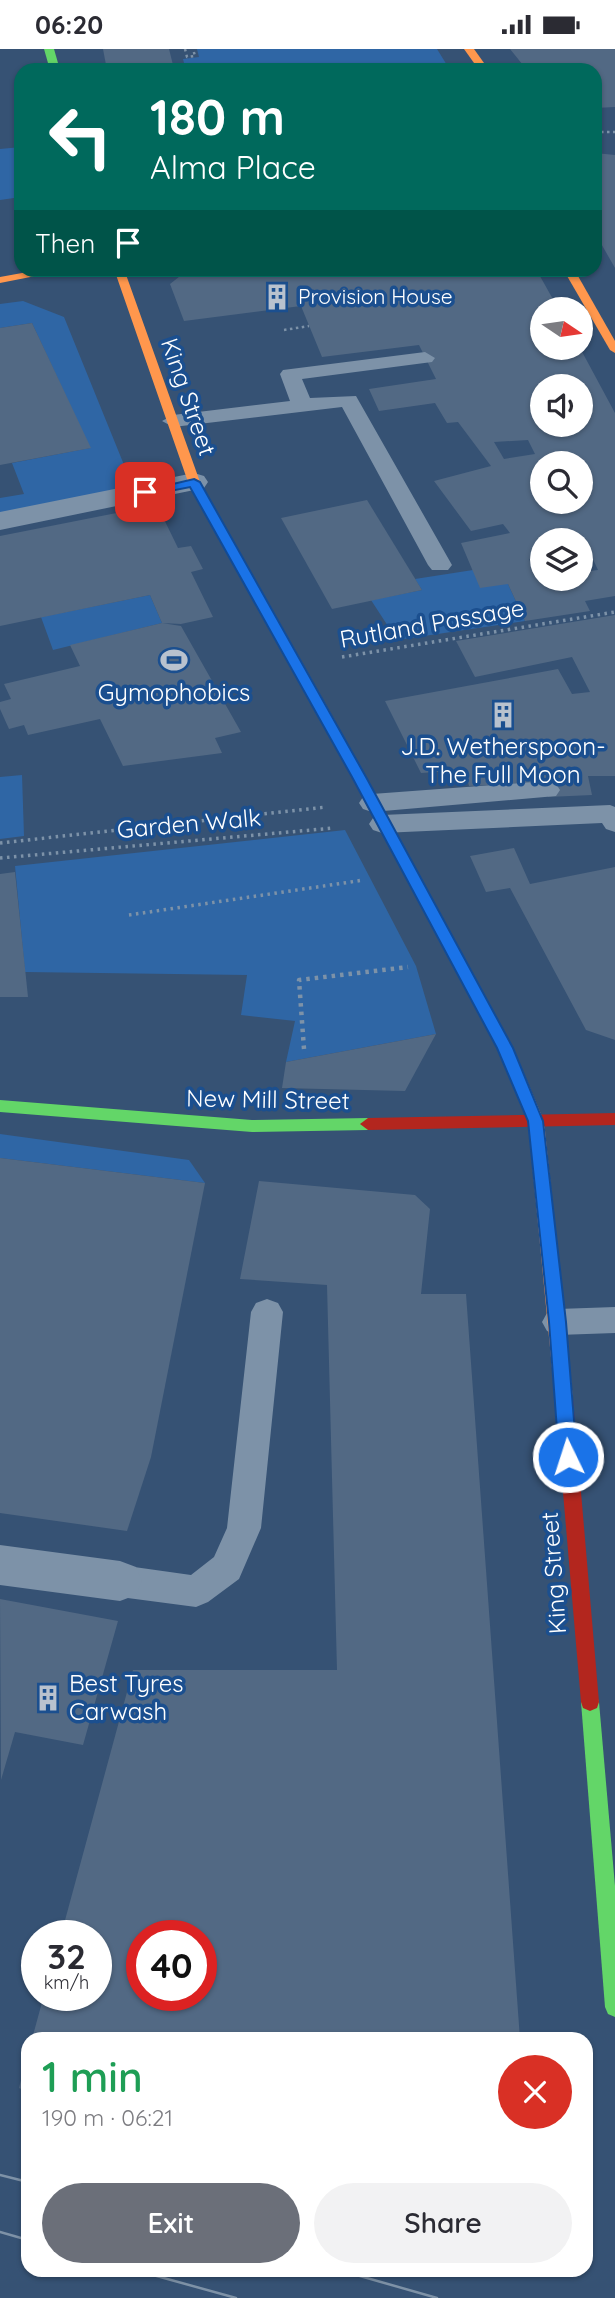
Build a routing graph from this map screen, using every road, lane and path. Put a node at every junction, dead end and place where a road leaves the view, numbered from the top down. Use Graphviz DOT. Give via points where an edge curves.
graph roads {
  1 [pos="185,49"];
  2 [pos="193,49"];
  3 [pos="18,277"];
  4 [pos="121,277"];
  5 [pos="573,277"];
  6 [pos="0,280"];
  7 [pos="309,326"];
  8 [pos="284,330"];
  9 [pos="615,350"];
  10 [pos="425,358"];
  11 [pos="303,406"];
  12 [pos="173,421"];
  13 [pos="194,482"];
  14 [pos="0,521"];
  15 [pos="440,565"];
  16 [pos="615,612"];
  17 [pos="296,667"];
  18 [pos="548,790"];
  19 [pos="377,813"];
  20 [pos="615,823"];
  21 [pos="0,843"];
  22 [pos="0,859"];
  23 [pos="408,872"];
  24 [pos="129,915"];
  25 [pos="416,966"];
  26 [pos="304,1049"];
  27 [pos="0,1106"];
  28 [pos="615,1119"];
  29 [pos="536,1121"];
  30 [pos="267,1312"];
  31 [pos="615,1320"];
  32 [pos="558,1322"];
  33 [pos="0,1565"];
  34 [pos="120,1581"];
  35 [pos="600,1676"];
  36 [pos="615,2007"];
  1 -- 2 [label="path" via="187,57 195,56"];
  3 -- 6 [label="street"];
  4 -- 12 [label="street, King Street"];
  5 -- 9 [label="street"];
  7 -- 8 [label="path"];
  10 -- 11 [label="lane" via="290,374"];
  11 -- 12 [label="lane"];
  11 -- 15 [label="lane" via="349,400"];
  12 -- 13 [label="street, King Street"];
  13 -- 14 [label="street"];
  13 -- 17 [label="street, King Street"];
  16 -- 17 [label="path, Rutland Passage" via="452,636"];
  17 -- 19 [label="street, King Street"];
  18 -- 19 [label="lane"];
  19 -- 20 [label="lane" via="610,814"];
  19 -- 21 [label="path, Garden Walk"];
  19 -- 22 [label="path, Garden Walk"];
  19 -- 23 [label="street, King Street"];
  23 -- 24 [label="path"];
  23 -- 29 [label="street, King Street" via="505,1048"];
  25 -- 26 [label="path" via="299,980"];
  27 -- 29 [label="street, New Mill Street" via="252,1126"];
  28 -- 29 [label="street, New Mill Street"];
  29 -- 32 [label="street, King Street"];
  30 -- 34 [label="lane" via="244,1528 227,1568 196,1591"];
  31 -- 32 [label="lane"];
  32 -- 35 [label="street, King Street"];
  33 -- 34 [label="street"];
  35 -- 36 [label="street, King Street"];
}
